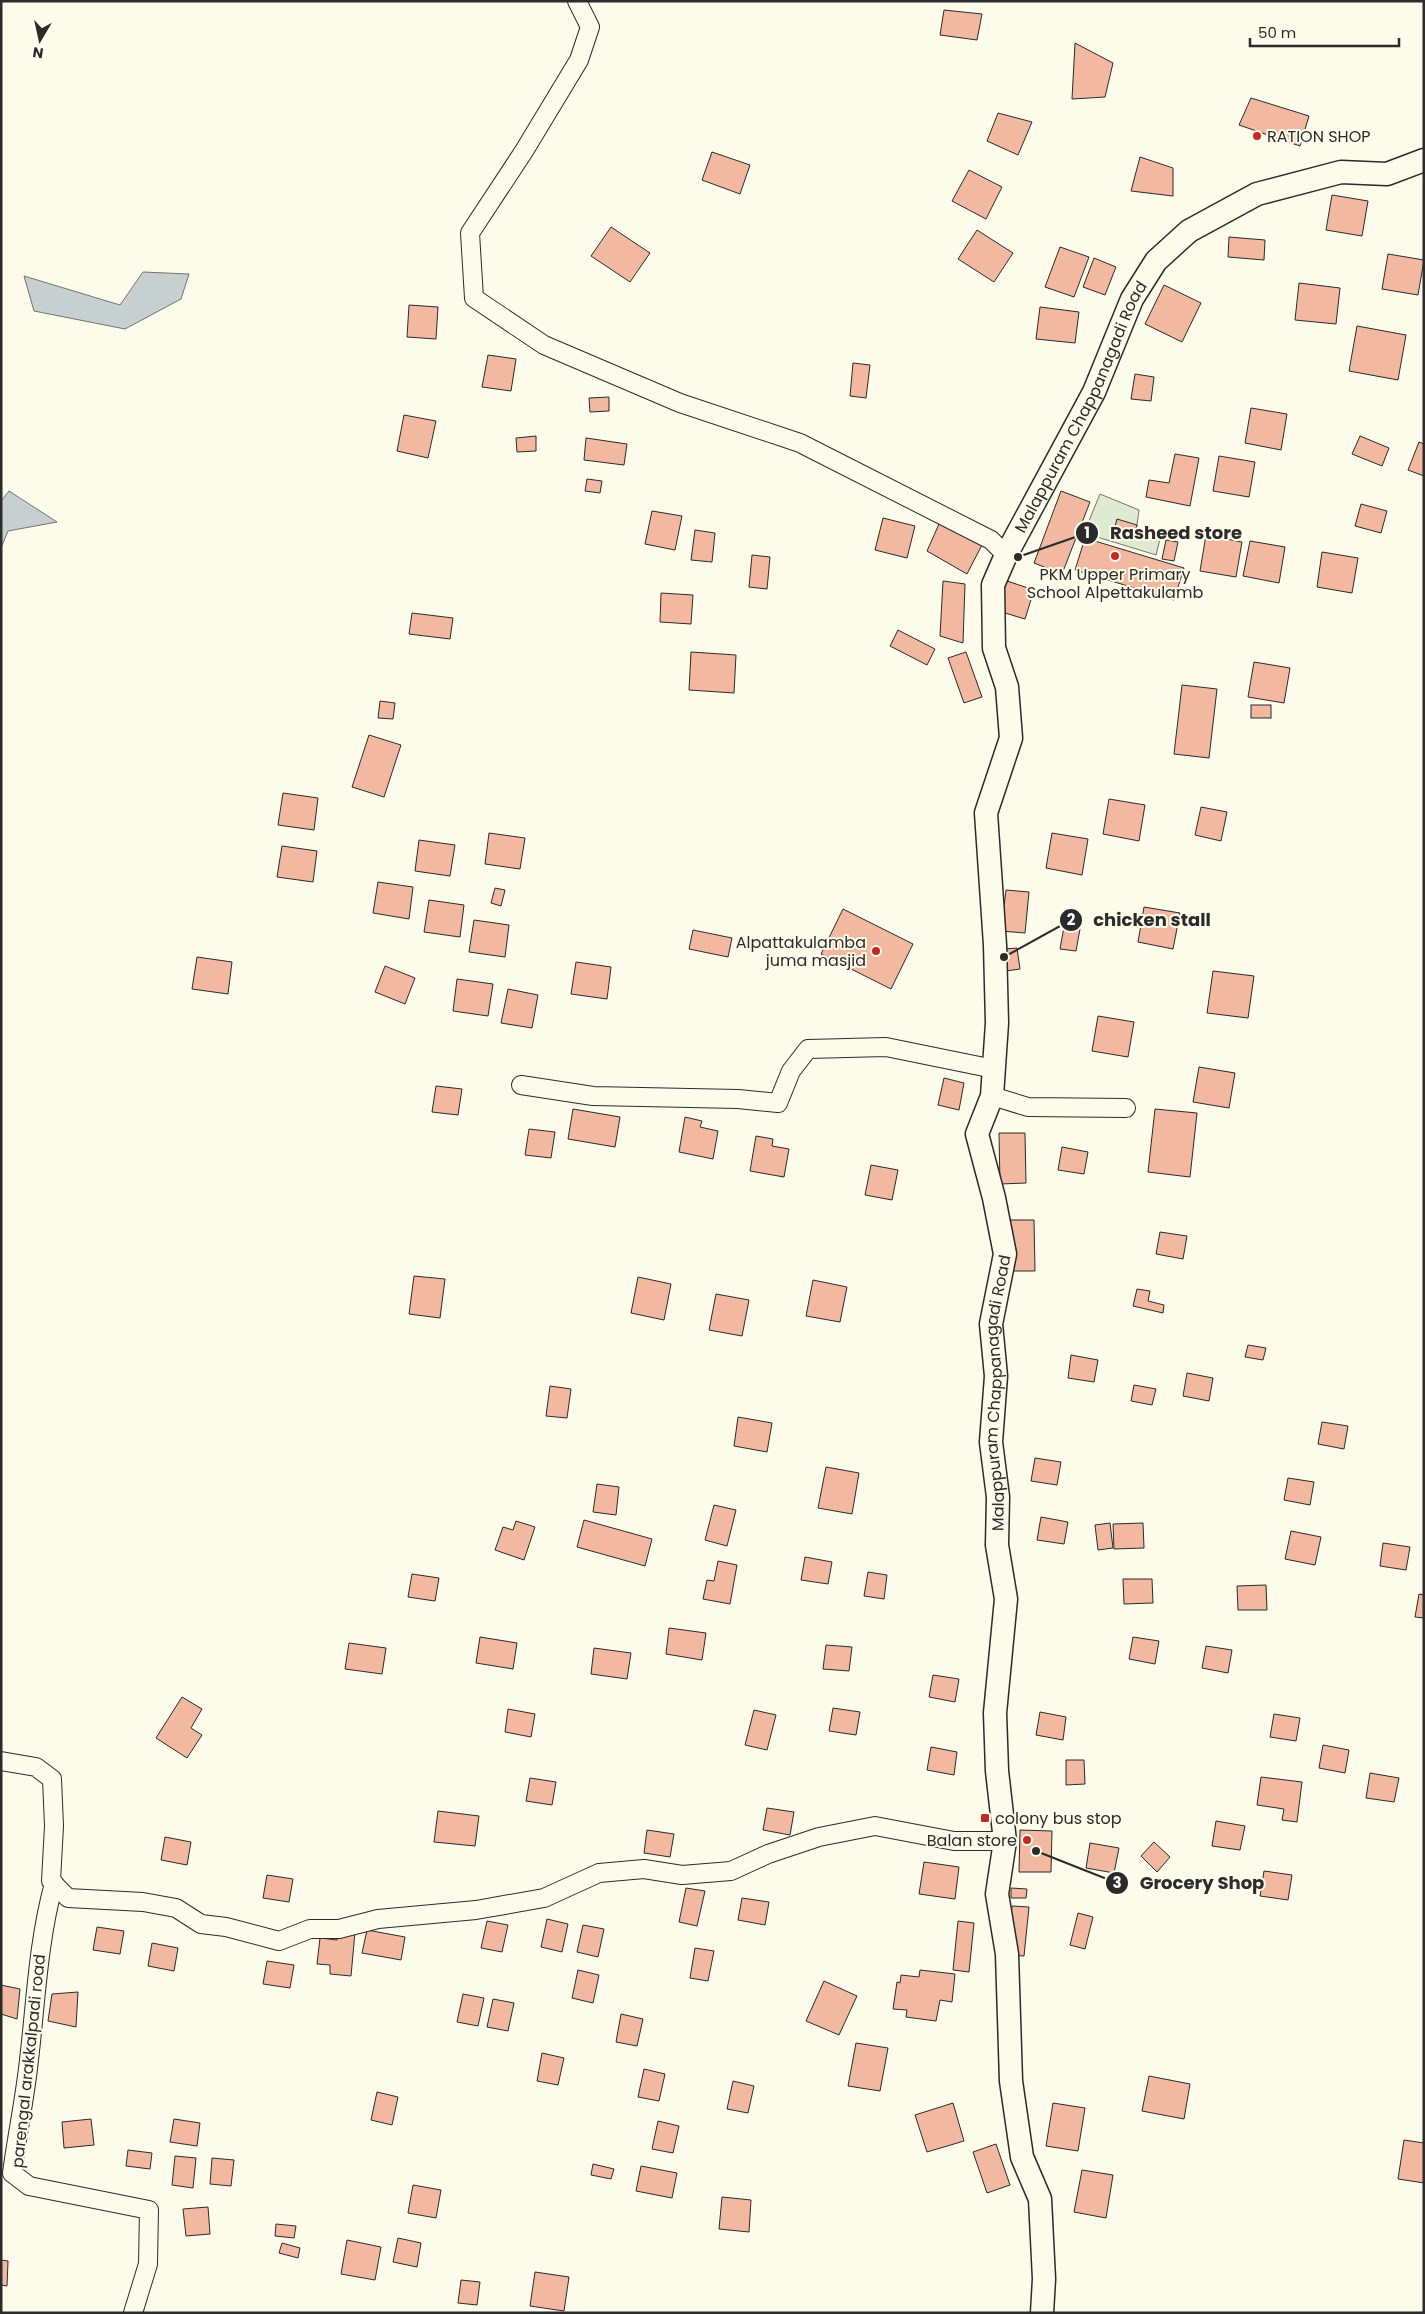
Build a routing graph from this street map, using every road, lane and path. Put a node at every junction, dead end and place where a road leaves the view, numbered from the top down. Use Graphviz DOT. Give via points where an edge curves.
graph roads {
  1 [pos="577,1"];
  2 [pos="1419,162"];
  3 [pos="1006,555"];
  4 [pos="994,1069"];
  5 [pos="521,1085"];
  6 [pos="992,1096"];
  7 [pos="1126,1108"];
  8 [pos="1,1761"];
  9 [pos="1005,1841"];
  10 [pos="54,1883"];
  11 [pos="133,2313"];
  12 [pos="1042,2313"];
  1 -- 3 [label="street" via="590,27 579,60 470,233 474,298 544,345 680,403 800,443 990,540"];
  2 -- 3 [label="street, Malappuram Chappanagadi Road" via="1386,174 1341,172 1257,194 1189,231 1156,261 1132,299 1094,392"];
  3 -- 4 [label="street, Malappuram Chappanagadi Road" via="993,585 994,648 1007,687 1011,738 986,813 995,945 997,1023"];
  4 -- 5 [label="street" via="886,1047 808,1049 791,1071 778,1103 593,1096"];
  4 -- 6 [label="street, Malappuram Chappanagadi Road"];
  6 -- 7 [label="street" via="1028,1107"];
  6 -- 9 [label="street, Malappuram Chappanagadi Road" via="978,1134 1004,1254 992,1324 996,1376 991,1442 998,1498 997,1545 1006,1599 996,1713 997,1771"];
  8 -- 10 [label="street" via="36,1767 52,1779 51,1881"];
  9 -- 10 [label="street" via="954,1841 875,1826 819,1837 768,1854 732,1871 682,1875 644,1869 599,1873 544,1898 476,1910 378,1919 339,1930 310,1929 279,1941 201,1924 176,1908 143,1902 68,1898"];
  9 -- 12 [label="street, Malappuram Chappanagadi Road" via="997,1894 1007,1954 1011,2081 1022,2157 1040,2199 1044,2279"];
  10 -- 11 [label="street, parengal arakkalpadi road" via="37,1970 29,2061 12,2173 29,2186 149,2210 148,2264"];
}
